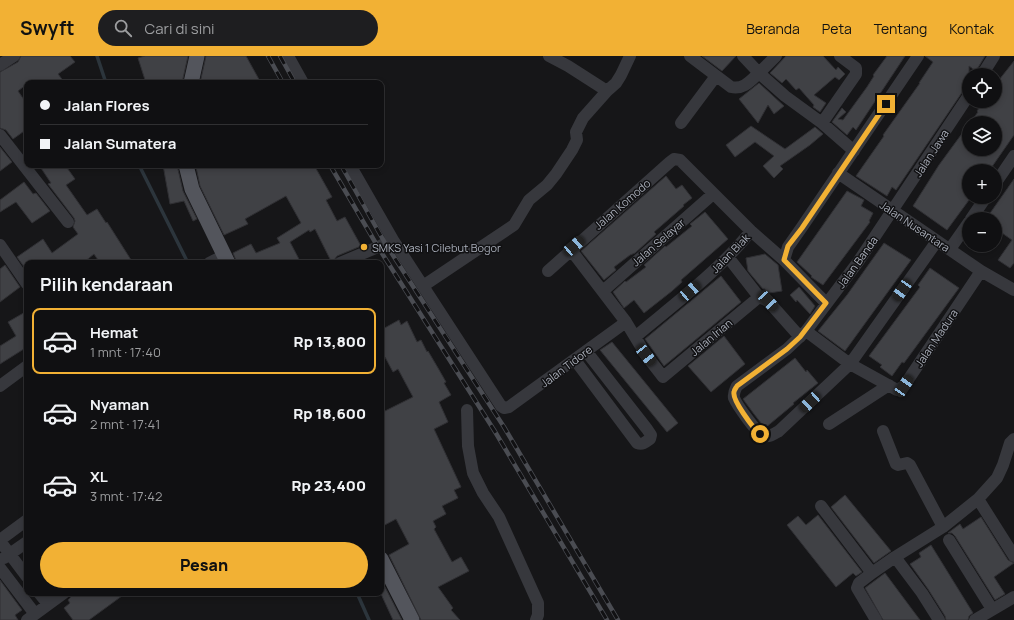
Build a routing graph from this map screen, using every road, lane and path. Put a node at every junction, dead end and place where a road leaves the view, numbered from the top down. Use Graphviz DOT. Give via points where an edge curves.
graph roads {
  1 [pos="14,56"];
  2 [pos="197,56"];
  3 [pos="288,56"];
  4 [pos="549,56"];
  5 [pos="630,56"];
  6 [pos="690,56"];
  7 [pos="744,56"];
  8 [pos="776,56"];
  9 [pos="840,56"];
  10 [pos="918,56"];
  11 [pos="994,56"];
  12 [pos="0,65"];
  13 [pos="986,68"];
  14 [pos="759,72"];
  15 [pos="716,76"];
  16 [pos="192,80"];
  17 [pos="301,80"];
  18 [pos="607,91"];
  19 [pos="962,106"];
  20 [pos="682,123"];
  21 [pos="822,123"];
  22 [pos="0,135"];
  23 [pos="854,151"];
  24 [pos="1014,156"];
  25 [pos="24,166"];
  26 [pos="26,168"];
  27 [pos="187,168"];
  28 [pos="352,168"];
  29 [pos="838,174"];
  30 [pos="1002,174"];
  31 [pos="713,194"];
  32 [pos="893,211"];
  33 [pos="68,222"];
  34 [pos="751,232"];
  35 [pos="962,232"];
  36 [pos="393,240"];
  37 [pos="937,241"];
  38 [pos="0,245"];
  39 [pos="571,250"];
  40 [pos="950,250"];
  41 [pos="728,257"];
  42 [pos="214,260"];
  43 [pos="225,260"];
  44 [pos="227,260"];
  45 [pos="347,260"];
  46 [pos="784,260"];
  47 [pos="548,271"];
  48 [pos="981,272"];
  49 [pos="24,280"];
  50 [pos="423,286"];
  51 [pos="1013,287"];
  52 [pos="603,291"];
  53 [pos="759,297"];
  54 [pos="826,303"];
  55 [pos="626,322"];
  56 [pos="803,334"];
  57 [pos="635,337"];
  58 [pos="586,351"];
  59 [pos="575,360"];
  60 [pos="850,364"];
  61 [pos="24,368"];
  62 [pos="0,386"];
  63 [pos="889,386"];
  64 [pos="467,410"];
  65 [pos="829,424"];
  66 [pos="883,431"];
  67 [pos="1014,439"];
  68 [pos="978,499"];
  69 [pos="821,506"];
  70 [pos="24,522"];
  71 [pos="943,527"];
  72 [pos="0,540"];
  73 [pos="949,540"];
  74 [pos="24,544"];
  75 [pos="1014,556"];
  76 [pos="5,557"];
  77 [pos="895,557"];
  78 [pos="384,565"];
  79 [pos="0,568"];
  80 [pos="872,573"];
  81 [pos="24,574"];
  82 [pos="41,596"];
  83 [pos="60,596"];
  84 [pos="1014,597"];
  85 [pos="48,604"];
  86 [pos="992,609"];
  87 [pos="31,617"];
  88 [pos="412,620"];
  89 [pos="536,620"];
  90 [pos="876,620"];
  91 [pos="939,620"];
  92 [pos="975,620"];
  1 -- 12 [label="street"];
  2 -- 16 [label="main road"];
  3 -- 17 [label="street"];
  4 -- 18 [label="street"];
  5 -- 18 [label="street" via="622,75"];
  6 -- 15 [label="street"];
  7 -- 14 [label="street"];
  8 -- 14 [label="street"];
  9 -- 21 [label="street" via="856,68 856,74"];
  10 -- 23 [label="street"];
  11 -- 13 [label="street"];
  14 -- 15 [label="street" via="745,86 737,88 731,87"];
  14 -- 21 [label="street" via="785,96"];
  15 -- 20 [label="street"];
  18 -- 50 [label="street" via="583,118 576,132 577,140 556,174 530,200 514,225"];
  19 -- 32 [label="street, Jalan Jawa"];
  21 -- 23 [label="street"];
  22 -- 25 [label="street"];
  23 -- 29 [label="street"];
  24 -- 30 [label="street"];
  26 -- 33 [label="street"];
  27 -- 44 [label="main road" via="192,189"];
  28 -- 36 [label="street"];
  29 -- 32 [label="street, Jalan Nusantara"];
  29 -- 46 [label="street" via="788,246"];
  31 -- 34 [label="street"];
  31 -- 39 [label="street, Jalan Komodo" via="680,160 674,159"];
  31 -- 52 [label="street, Jalan Selayar"];
  32 -- 37 [label="street, Jalan Nusantara"];
  32 -- 54 [label="street, Jalan Banda"];
  34 -- 41 [label="street, Jalan Biak"];
  34 -- 46 [label="street"];
  35 -- 40 [label="street"];
  36 -- 45 [label="street"];
  36 -- 50 [label="street"];
  37 -- 40 [label="street, Jalan Nusantara"];
  37 -- 60 [label="street"];
  38 -- 49 [label="street"];
  39 -- 47 [label="street, Jalan Komodo"];
  39 -- 52 [label="street"];
  40 -- 48 [label="street, Jalan Nusantara"];
  41 -- 53 [label="street"];
  41 -- 57 [label="street, Jalan Biak"];
  42 -- 43 [label="street" via="220,257"];
  46 -- 54 [label="street"];
  48 -- 51 [label="street, Jalan Nusantara"];
  48 -- 63 [label="street, Jalan Madura" via="904,386 897,390"];
  50 -- 59 [label="street, Jalan Tidore" via="504,408"];
  52 -- 55 [label="street"];
  53 -- 56 [label="street" via="768,301"];
  53 -- 57 [label="street, Jalan Irian" via="663,377"];
  54 -- 56 [label="street, Jalan Banda"];
  55 -- 57 [label="street"];
  55 -- 58 [label="street, Jalan Tidore"];
  56 -- 60 [label="street"];
  56 -- 60 [label="street, Jalan Banda" via="737,386 734,392 734,398 763,436 771,436 779,431"];
  58 -- 59 [label="street, Jalan Tidore"];
  58 -- 59 [label="street" via="647,429 651,435 650,439 645,443 638,443"];
  60 -- 63 [label="street"];
  61 -- 62 [label="street"];
  63 -- 65 [label="street"];
  64 -- 89 [label="street" via="468,446 473,473 499,517 536,597"];
  66 -- 71 [label="street" via="896,464 910,465"];
  67 -- 68 [label="street" via="1010,443 997,478"];
  68 -- 71 [label="street"];
  68 -- 75 [label="street"];
  69 -- 80 [label="street"];
  70 -- 72 [label="street"];
  71 -- 77 [label="street"];
  72 -- 76 [label="street"];
  73 -- 86 [label="street"];
  74 -- 76 [label="street"];
  76 -- 81 [label="street"];
  77 -- 80 [label="street"];
  77 -- 91 [label="street"];
  78 -- 88 [label="main road"];
  79 -- 87 [label="street"];
  80 -- 90 [label="street" via="859,583 857,588"];
  82 -- 85 [label="street"];
  83 -- 85 [label="street"];
  84 -- 86 [label="street"];
  85 -- 87 [label="street"];
  86 -- 92 [label="street"];
}
